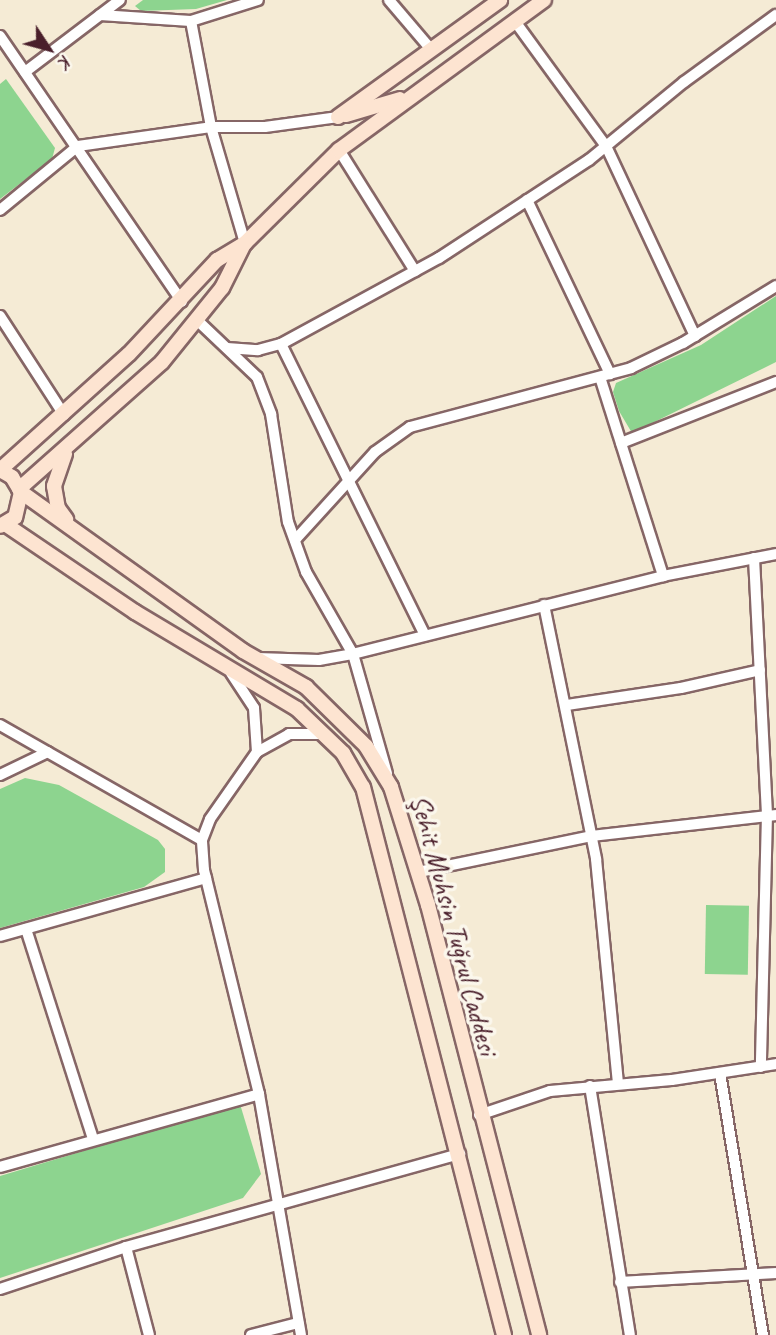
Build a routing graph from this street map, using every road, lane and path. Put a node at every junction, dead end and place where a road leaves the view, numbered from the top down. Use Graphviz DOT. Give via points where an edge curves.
graph roads {
  1 [pos="120,0"];
  2 [pos="258,0"];
  3 [pos="388,0"];
  4 [pos="500,0"];
  5 [pos="544,0"];
  6 [pos="100,15"];
  7 [pos="776,15"];
  8 [pos="514,20"];
  9 [pos="191,21"];
  10 [pos="0,36"];
  11 [pos="429,47"];
  12 [pos="25,72"];
  13 [pos="411,96"];
  14 [pos="338,117"];
  15 [pos="211,127"];
  16 [pos="78,146"];
  17 [pos="606,146"];
  18 [pos="339,150"];
  19 [pos="527,200"];
  20 [pos="0,209"];
  21 [pos="245,243"];
  22 [pos="415,271"];
  23 [pos="776,286"];
  24 [pos="182,302"];
  25 [pos="0,316"];
  26 [pos="198,321"];
  27 [pos="695,336"];
  28 [pos="281,344"];
  29 [pos="227,348"];
  30 [pos="605,375"];
  31 [pos="776,382"];
  32 [pos="64,415"];
  33 [pos="621,443"];
  34 [pos="69,446"];
  35 [pos="0,470"];
  36 [pos="350,477"];
  37 [pos="20,491"];
  38 [pos="69,523"];
  39 [pos="2,525"];
  40 [pos="295,540"];
  41 [pos="776,554"];
  42 [pos="754,558"];
  43 [pos="663,576"];
  44 [pos="544,605"];
  45 [pos="425,635"];
  46 [pos="353,654"];
  47 [pos="254,658"];
  48 [pos="226,666"];
  49 [pos="760,670"];
  50 [pos="567,705"];
  51 [pos="0,725"];
  52 [pos="323,734"];
  53 [pos="48,752"];
  54 [pos="257,752"];
  55 [pos="0,775"];
  56 [pos="391,787"];
  57 [pos="772,815"];
  58 [pos="592,836"];
  59 [pos="202,840"];
  60 [pos="418,872"];
  61 [pos="206,878"];
  62 [pos="26,929"];
  63 [pos="0,936"];
  64 [pos="776,1064"];
  65 [pos="761,1067"];
  66 [pos="720,1073"];
  67 [pos="618,1082"];
  68 [pos="590,1086"];
  69 [pos="259,1094"];
  70 [pos="479,1115"];
  71 [pos="93,1139"];
  72 [pos="460,1154"];
  73 [pos="0,1167"];
  74 [pos="276,1205"];
  75 [pos="126,1247"];
  76 [pos="776,1273"];
  77 [pos="754,1276"];
  78 [pos="620,1282"];
  79 [pos="0,1289"];
  80 [pos="298,1323"];
  81 [pos="149,1335"];
  82 [pos="251,1335"];
  83 [pos="300,1335"];
  84 [pos="504,1335"];
  85 [pos="539,1335"];
  86 [pos="630,1335"];
  87 [pos="763,1335"];
  1 -- 6 [label="street"];
  2 -- 9 [label="street"];
  3 -- 11 [label="street"];
  4 -- 11 [label="main road"];
  5 -- 8 [label="main road"];
  6 -- 9 [label="street"];
  6 -- 12 [label="street"];
  7 -- 17 [label="street"];
  8 -- 13 [label="main road"];
  8 -- 17 [label="street"];
  9 -- 15 [label="street"];
  10 -- 12 [label="street"];
  11 -- 14 [label="main road"];
  12 -- 16 [label="street"];
  13 -- 14 [label="main road"];
  13 -- 18 [label="main road"];
  14 -- 15 [label="street" via="265,127"];
  15 -- 16 [label="street"];
  15 -- 21 [label="street"];
  16 -- 20 [label="street"];
  16 -- 24 [label="street"];
  17 -- 19 [label="street"];
  17 -- 27 [label="street"];
  18 -- 21 [label="main road"];
  18 -- 22 [label="street"];
  19 -- 22 [label="street"];
  19 -- 30 [label="street"];
  21 -- 24 [label="main road" via="218,261"];
  21 -- 26 [label="main road" via="222,288"];
  22 -- 28 [label="street"];
  23 -- 27 [label="street"];
  24 -- 32 [label="main road"];
  25 -- 32 [label="street"];
  26 -- 29 [label="street"];
  26 -- 34 [label="main road" via="162,362"];
  27 -- 30 [label="street"];
  28 -- 29 [label="street" via="258,350"];
  28 -- 36 [label="street"];
  29 -- 40 [label="street" via="257,377 271,414"];
  30 -- 33 [label="street"];
  30 -- 36 [label="street" via="410,427 390,438"];
  31 -- 33 [label="street"];
  32 -- 35 [label="main road"];
  33 -- 43 [label="street"];
  34 -- 37 [label="main road"];
  34 -- 38 [label="main road" via="54,486 58,508"];
  35 -- 37 [label="main road, Şehit Muhsin Tuğrul Caddesi"];
  36 -- 40 [label="street"];
  36 -- 45 [label="street"];
  37 -- 38 [label="main road, Şehit Muhsin Tuğrul Caddesi"];
  37 -- 39 [label="main road" via="19,510"];
  38 -- 47 [label="main road, Şehit Muhsin Tuğrul Caddesi"];
  39 -- 48 [label="main road, Şehit Muhsin Tuğrul Caddesi"];
  40 -- 46 [label="street" via="306,572"];
  41 -- 42 [label="street"];
  42 -- 43 [label="street"];
  42 -- 49 [label="street"];
  43 -- 44 [label="street"];
  44 -- 45 [label="street"];
  44 -- 50 [label="street"];
  45 -- 46 [label="street"];
  46 -- 47 [label="street" via="319,660"];
  46 -- 56 [label="street"];
  47 -- 56 [label="main road, Şehit Muhsin Tuğrul Caddesi" via="306,687 366,746"];
  48 -- 52 [label="main road, Şehit Muhsin Tuğrul Caddesi" via="298,709"];
  48 -- 54 [label="street" via="254,708"];
  49 -- 50 [label="street" via="681,688"];
  49 -- 57 [label="street"];
  50 -- 58 [label="street"];
  51 -- 53 [label="street"];
  52 -- 54 [label="street" via="289,734"];
  52 -- 72 [label="main road, Şehit Muhsin Tuğrul Caddesi" via="343,753 363,787"];
  53 -- 55 [label="street"];
  53 -- 59 [label="street"];
  54 -- 59 [label="street"];
  56 -- 60 [label="main road, Şehit Muhsin Tuğrul Caddesi"];
  57 -- 58 [label="street"];
  57 -- 65 [label="street"];
  58 -- 60 [label="street"];
  58 -- 67 [label="street"];
  59 -- 61 [label="street"];
  60 -- 70 [label="main road, Şehit Muhsin Tuğrul Caddesi"];
  61 -- 62 [label="street"];
  61 -- 69 [label="street"];
  62 -- 63 [label="street"];
  62 -- 71 [label="street"];
  64 -- 65 [label="street"];
  65 -- 66 [label="street"];
  66 -- 67 [label="street"];
  66 -- 77 [label="street"];
  67 -- 68 [label="street"];
  68 -- 70 [label="street" via="550,1091"];
  68 -- 78 [label="street"];
  69 -- 71 [label="street"];
  69 -- 74 [label="street"];
  70 -- 85 [label="main road, Şehit Muhsin Tuğrul Caddesi"];
  71 -- 73 [label="street"];
  72 -- 74 [label="street"];
  72 -- 84 [label="main road, Şehit Muhsin Tuğrul Caddesi"];
  74 -- 75 [label="street"];
  74 -- 80 [label="street"];
  75 -- 79 [label="street"];
  75 -- 81 [label="street"];
  76 -- 77 [label="street"];
  77 -- 78 [label="street"];
  77 -- 87 [label="street"];
  78 -- 86 [label="street"];
  80 -- 82 [label="street"];
  80 -- 83 [label="street"];
}
